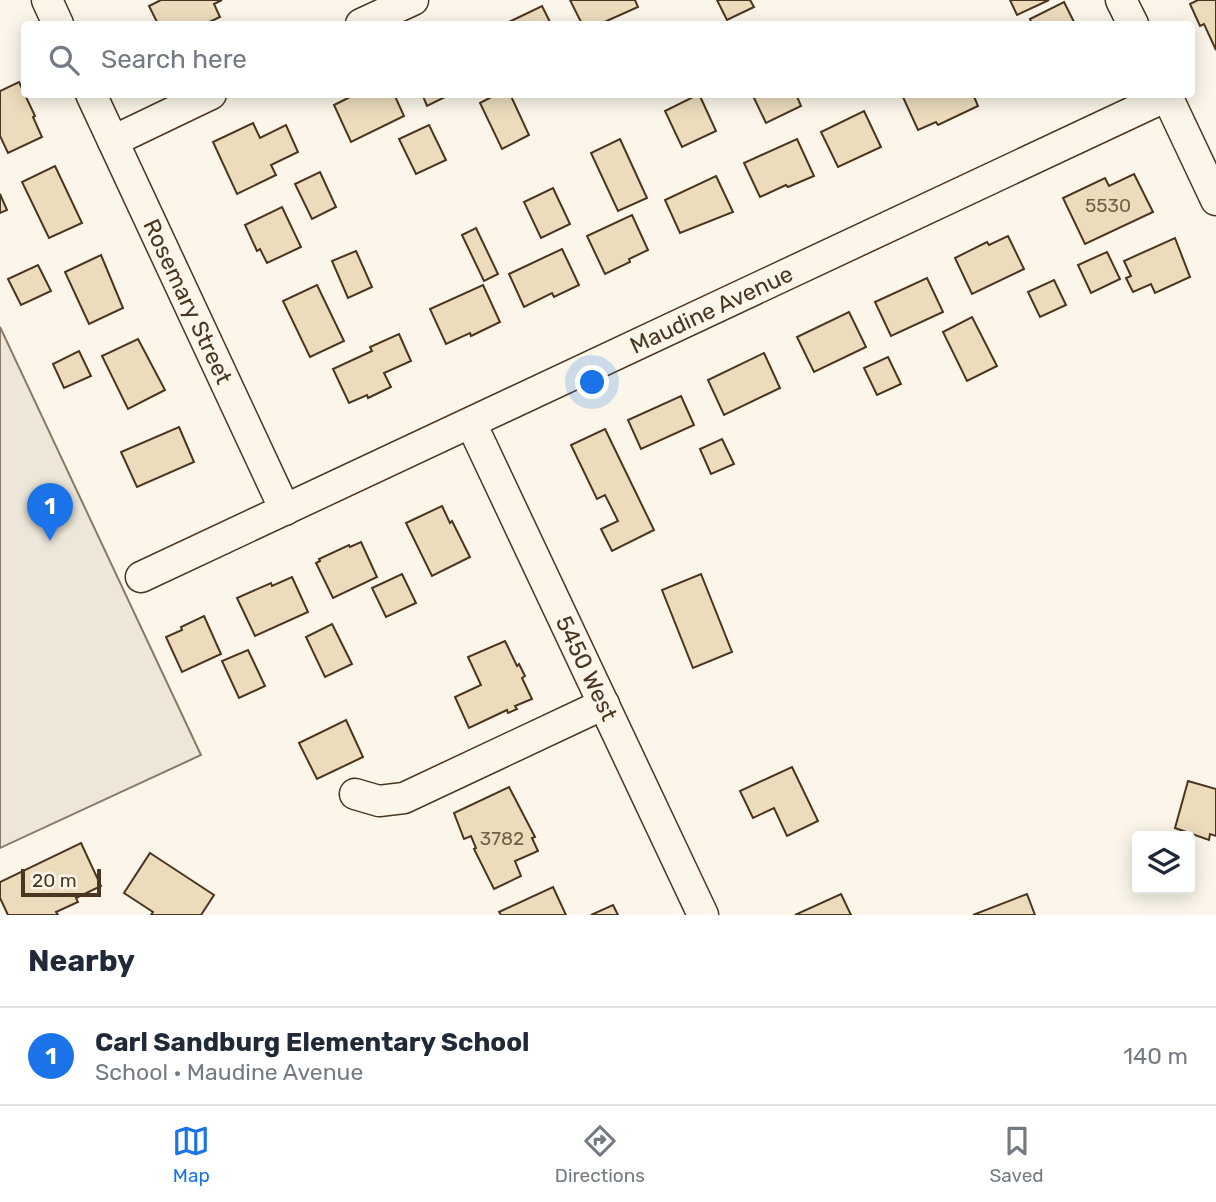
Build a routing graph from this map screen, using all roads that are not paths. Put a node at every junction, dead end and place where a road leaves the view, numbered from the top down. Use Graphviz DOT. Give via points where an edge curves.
graph roads {
  1 [pos="47,0"];
  2 [pos="413,0"];
  3 [pos="1121,0"];
  4 [pos="57,21"];
  5 [pos="368,21"];
  6 [pos="1132,21"];
  7 [pos="93,98"];
  8 [pos="203,98"];
  9 [pos="1160,98"];
  10 [pos="1167,98"];
  11 [pos="113,141"];
  12 [pos="1216,200"];
  13 [pos="471,422"];
  14 [pos="285,510"];
  15 [pos="141,577"];
  16 [pos="604,704"];
  17 [pos="355,794"];
  18 [pos="703,915"];
  1 -- 4 [label="street"];
  2 -- 5 [label="street"];
  3 -- 6 [label="street"];
  7 -- 11 [label="street, Rosemary Street"];
  8 -- 11 [label="street"];
  9 -- 13 [label="street, Maudine Avenue"];
  10 -- 12 [label="street"];
  11 -- 14 [label="street, Rosemary Street"];
  13 -- 14 [label="street, Maudine Avenue"];
  13 -- 16 [label="street, 5450 West"];
  14 -- 15 [label="street, Maudine Avenue"];
  16 -- 17 [label="street" via="404,798 379,801"];
  16 -- 18 [label="street, 5450 West"];
}
